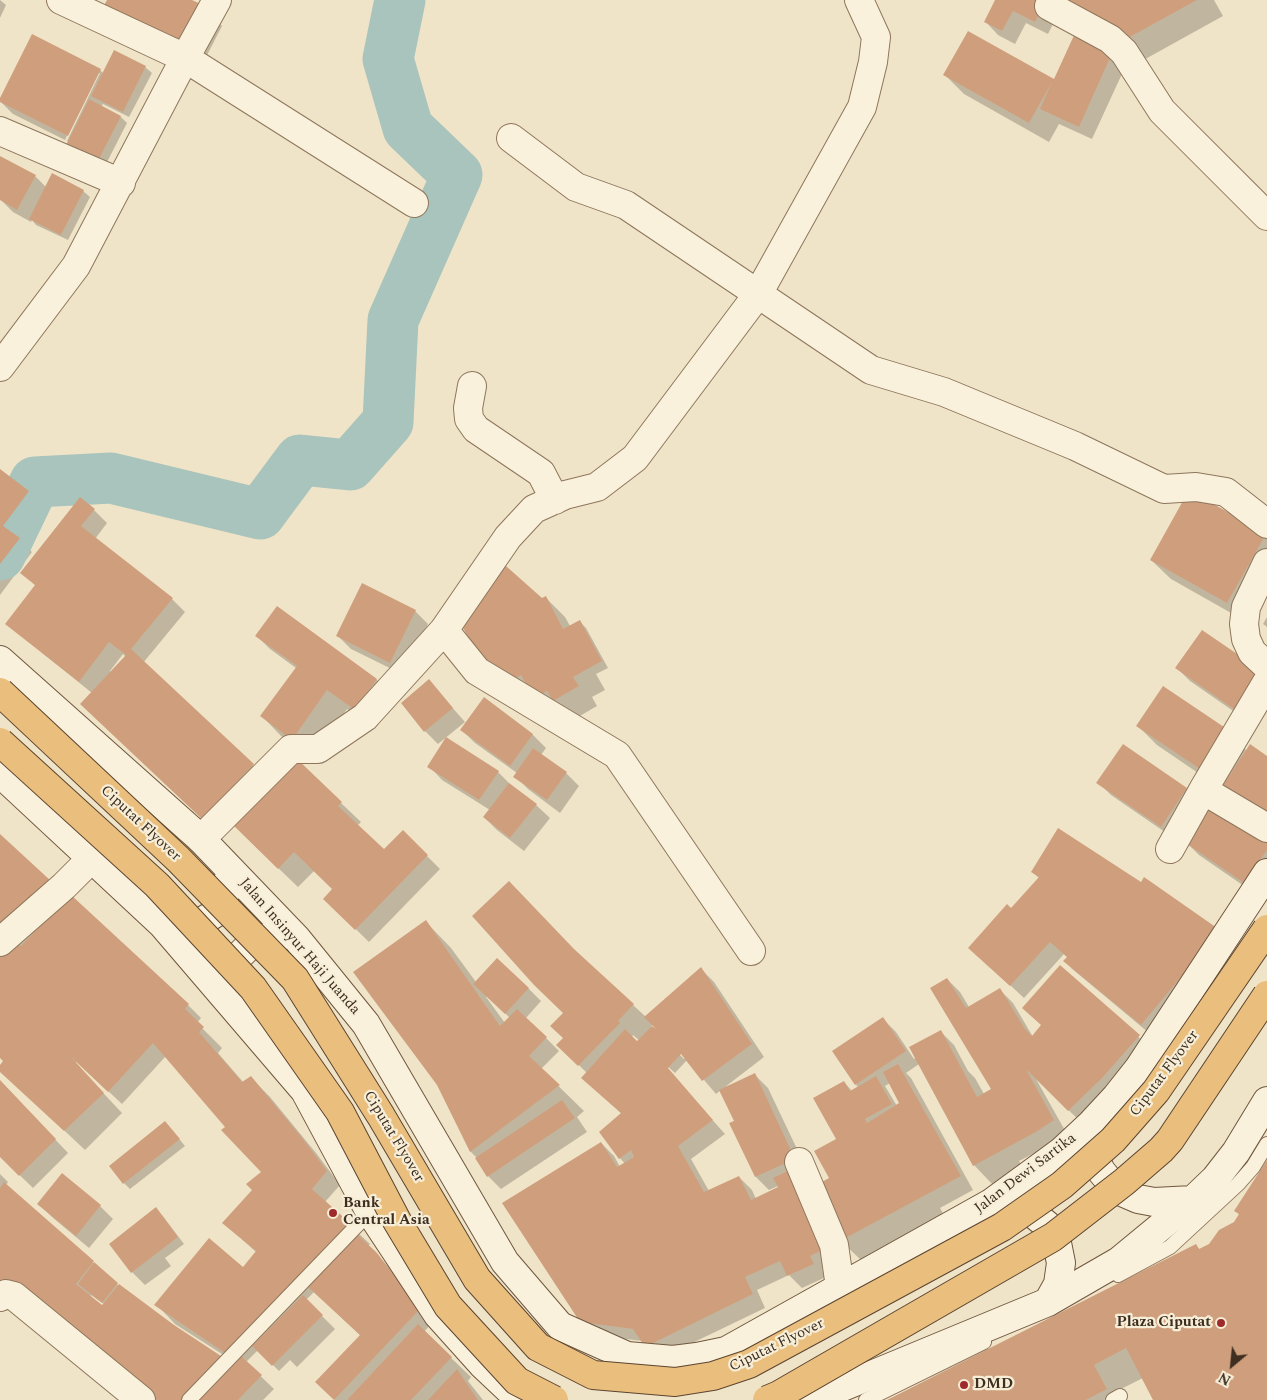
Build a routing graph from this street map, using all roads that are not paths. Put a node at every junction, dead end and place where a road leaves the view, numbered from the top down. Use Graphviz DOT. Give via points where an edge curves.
graph roads {
  1 [pos="61,0"];
  2 [pos="217,0"];
  3 [pos="859,0"];
  4 [pos="1049,6"];
  5 [pos="184,58"];
  6 [pos="0,130"];
  7 [pos="511,138"];
  8 [pos="121,183"];
  9 [pos="414,203"];
  10 [pos="1267,216"];
  11 [pos="758,294"];
  12 [pos="0,367"];
  13 [pos="472,386"];
  14 [pos="555,500"];
  15 [pos="1267,524"];
  16 [pos="1267,563"];
  17 [pos="444,630"];
  18 [pos="0,660"];
  19 [pos="1267,666"];
  20 [pos="1267,682"];
  21 [pos="0,692"];
  22 [pos="0,742"];
  23 [pos="0,773"];
  24 [pos="1203,790"];
  25 [pos="1267,828"];
  26 [pos="201,839"];
  27 [pos="1170,849"];
  28 [pos="92,858"];
  29 [pos="225,862"];
  30 [pos="1267,872"];
  31 [pos="162,924"];
  32 [pos="1267,929"];
  33 [pos="296,939"];
  34 [pos="0,942"];
  35 [pos="751,951"];
  36 [pos="1267,996"];
  37 [pos="232,1005"];
  38 [pos="1267,1101"];
  39 [pos="1090,1124"];
  40 [pos="1267,1144"];
  41 [pos="1236,1152"];
  42 [pos="798,1162"];
  43 [pos="1238,1184"];
  44 [pos="1193,1200"];
  45 [pos="991,1203"];
  46 [pos="370,1212"];
  47 [pos="840,1287"];
  48 [pos="2,1294"];
  49 [pos="1048,1302"];
  50 [pos="627,1356"];
  51 [pos="141,1400"];
  52 [pos="189,1400"];
  53 [pos="520,1400"];
  54 [pos="554,1400"];
  55 [pos="767,1400"];
  56 [pos="811,1400"];
  57 [pos="866,1400"];
  1 -- 5 [label="street"];
  2 -- 5 [label="street"];
  3 -- 11 [label="street" via="876,36 862,107"];
  4 -- 10 [label="street" via="1110,39 1124,52 1162,111"];
  5 -- 8 [label="street"];
  5 -- 9 [label="street"];
  6 -- 8 [label="street"];
  7 -- 11 [label="street" via="576,187 626,205"];
  8 -- 12 [label="street" via="76,266"];
  11 -- 14 [label="street" via="635,458 597,488"];
  11 -- 15 [label="street" via="871,370 944,392 1075,446 1164,489 1196,487 1226,492"];
  13 -- 14 [label="street" via="469,420 476,429 541,473"];
  14 -- 17 [label="street" via="534,509 508,536"];
  16 -- 19 [label="street" via="1246,607 1244,624 1252,652"];
  17 -- 26 [label="street" via="365,717 318,749 291,749"];
  17 -- 35 [label="street" via="478,671 617,755"];
  18 -- 26 [label="street, Jalan Insinyur Haji Juanda"];
  20 -- 24 [label="street"];
  21 -- 32 [label="highway, Ciputat Flyover, bridge" via="178,859 295,979 477,1278 538,1347 594,1375 675,1382 713,1376 749,1364 1002,1227 1062,1185 1114,1140 1156,1092"];
  22 -- 54 [label="highway, bridge" via="157,885 252,988 340,1112 397,1221 448,1306 517,1381"];
  23 -- 28 [label="street"];
  24 -- 25 [label="street"];
  24 -- 27 [label="street"];
  26 -- 29 [label="street, Jalan Insinyur Haji Juanda"];
  28 -- 31 [label="street"];
  28 -- 34 [label="street"];
  29 -- 31 [label="street" via="228,880 224,898 214,914 198,924 180,927"];
  29 -- 33 [label="street, Jalan Insinyur Haji Juanda"];
  30 -- 39 [label="street, Jalan Dewi Sartika" via="1139,1068"];
  31 -- 37 [label="street"];
  33 -- 37 [label="street" via="264,938 243,952 230,972 228,989"];
  33 -- 50 [label="street, Jalan Insinyur Haji Juanda" via="366,1024 505,1262 560,1326"];
  36 -- 55 [label="highway, bridge" via="1170,1140 1124,1182 1053,1237"];
  37 -- 46 [label="street" via="305,1091"];
  38 -- 41 [label="street"];
  39 -- 44 [label="street" via="1090,1141 1100,1171 1124,1193 1154,1202"];
  39 -- 45 [label="street, Jalan Dewi Sartika" via="1062,1151"];
  40 -- 43 [label="lane"];
  41 -- 43 [label="lane"];
  41 -- 44 [label="street"];
  42 -- 47 [label="street" via="834,1245"];
  43 -- 57 [label="lane" via="1170,1247"];
  44 -- 49 [label="street" via="1119,1261"];
  45 -- 47 [label="street, Jalan Dewi Sartika"];
  45 -- 49 [label="street" via="1012,1204 1031,1212 1046,1225 1057,1243 1061,1263 1058,1284"];
  46 -- 52 [label="lane"];
  46 -- 53 [label="street" via="438,1315"];
  47 -- 50 [label="street, Jalan Dewi Sartika" via="726,1351 673,1360"];
  48 -- 51 [label="street" via="14,1296"];
  49 -- 56 [label="street"];
}
